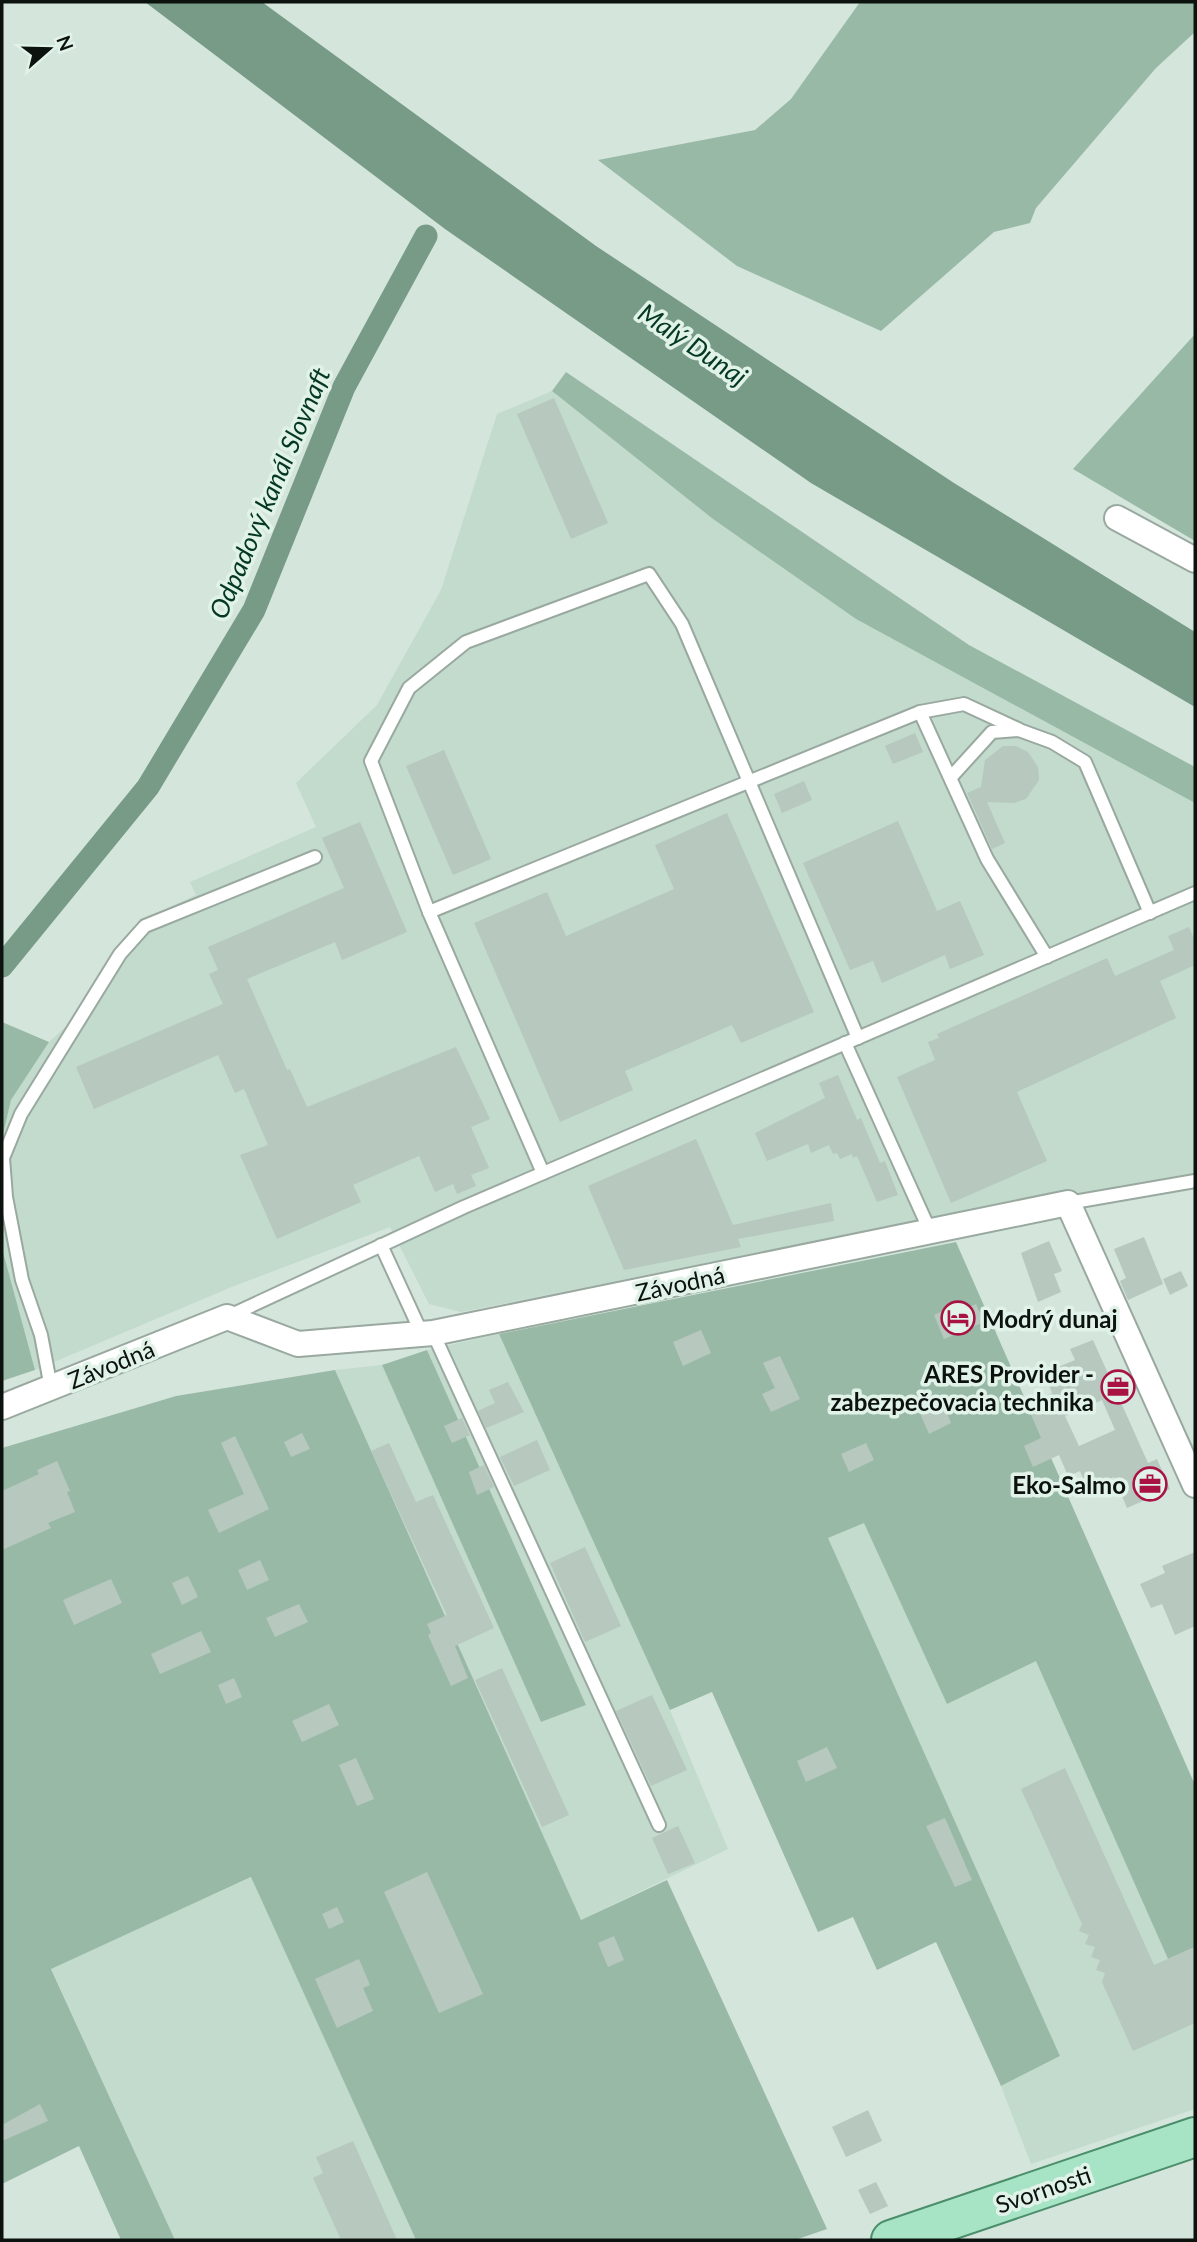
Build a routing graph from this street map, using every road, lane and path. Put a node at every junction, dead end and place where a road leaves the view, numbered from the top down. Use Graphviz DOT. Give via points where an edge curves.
graph roads {
  1 [pos="1116,518"];
  2 [pos="1195,560"];
  3 [pos="920,712"];
  4 [pos="1019,730"];
  5 [pos="952,776"];
  6 [pos="747,783"];
  7 [pos="315,857"];
  8 [pos="1195,894"];
  9 [pos="429,912"];
  10 [pos="1150,913"];
  11 [pos="1047,957"];
  12 [pos="858,1038"];
  13 [pos="845,1043"];
  14 [pos="543,1172"];
  15 [pos="1195,1181"];
  16 [pos="1068,1203"];
  17 [pos="930,1231"];
  18 [pos="381,1245"];
  19 [pos="227,1317"];
  20 [pos="428,1334"];
  21 [pos="51,1388"];
  22 [pos="2,1407"];
  23 [pos="1195,1485"];
  24 [pos="659,1825"];
  25 [pos="1195,2137"];
  26 [pos="915,2236"];
  1 -- 2 [label="street"];
  3 -- 4 [label="lane" via="964,704"];
  3 -- 5 [label="lane"];
  3 -- 6 [label="lane"];
  4 -- 5 [label="lane" via="992,732"];
  4 -- 10 [label="lane" via="1052,742 1085,762"];
  5 -- 11 [label="lane" via="988,859"];
  6 -- 9 [label="lane"];
  6 -- 9 [label="lane" via="682,624 649,574 466,642 409,688 371,761"];
  6 -- 12 [label="lane"];
  7 -- 21 [label="lane" via="145,926 120,954 20,1114 3,1158 5,1189 22,1280 41,1335"];
  8 -- 10 [label="lane"];
  9 -- 14 [label="lane"];
  10 -- 11 [label="lane"];
  11 -- 12 [label="lane"];
  12 -- 13 [label="lane"];
  13 -- 14 [label="lane"];
  13 -- 17 [label="lane"];
  14 -- 18 [label="lane"];
  15 -- 16 [label="lane"];
  16 -- 17 [label="street, Závodná"];
  16 -- 23 [label="street"];
  17 -- 20 [label="street, Závodná"];
  18 -- 19 [label="lane"];
  18 -- 20 [label="lane"];
  19 -- 20 [label="street, Závodná" via="298,1344"];
  19 -- 21 [label="street, Závodná"];
  20 -- 24 [label="lane"];
  21 -- 22 [label="street, Závodná"];
  25 -- 26 [label="main road, Svornosti"];
}
